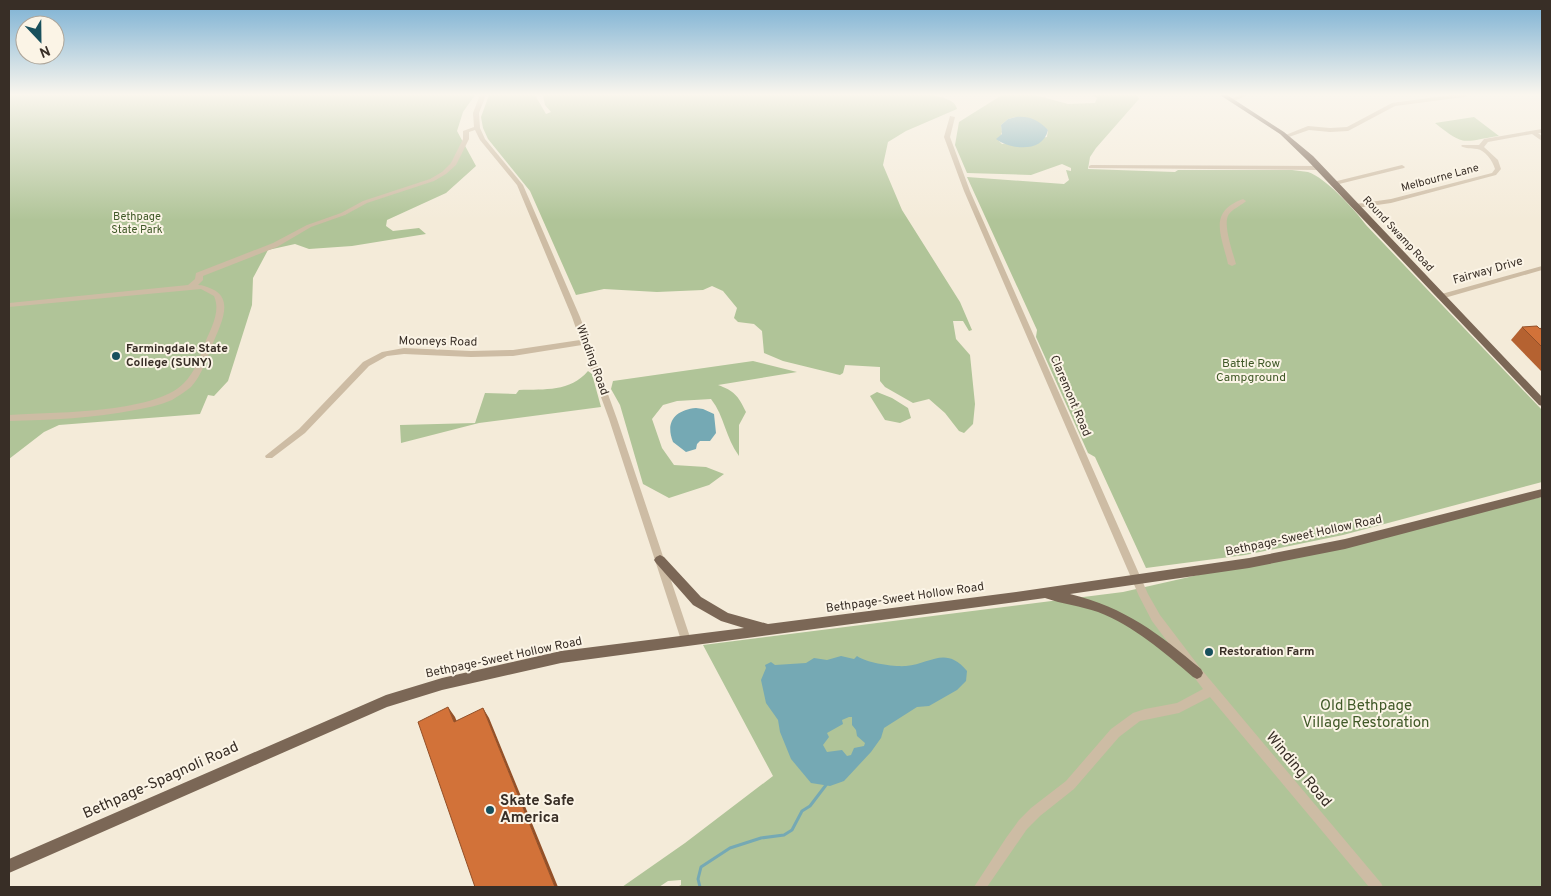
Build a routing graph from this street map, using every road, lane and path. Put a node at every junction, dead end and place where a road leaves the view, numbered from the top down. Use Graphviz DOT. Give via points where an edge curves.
graph roads {
  1 [pos="466,137"];
  2 [pos="481,137"];
  3 [pos="947,137"];
  4 [pos="1287,137"];
  5 [pos="1504,137"];
  6 [pos="1464,146"];
  7 [pos="1481,147"];
  8 [pos="1091,167"];
  9 [pos="1402,167"];
  10 [pos="1320,168"];
  11 [pos="1335,183"];
  12 [pos="1243,201"];
  13 [pos="1356,206"];
  14 [pos="1232,264"];
  15 [pos="1542,268"];
  16 [pos="190,287"];
  17 [pos="1441,297"];
  18 [pos="9,305"];
  19 [pos="586,342"];
  20 [pos="1542,403"];
  21 [pos="9,418"];
  22 [pos="269,456"];
  23 [pos="1542,493"];
  24 [pos="660,560"];
  25 [pos="1138,579"];
  26 [pos="1045,593"];
  27 [pos="770,630"];
  28 [pos="686,640"];
  29 [pos="1197,673"];
  30 [pos="1211,690"];
  31 [pos="279,747"];
  32 [pos="9,866"];
  33 [pos="980,887"];
  34 [pos="1377,887"];
  1 -- 16 [label="street" via="454,164 432,180 372,199 309,226 275,244 199,275 199,280"];
  2 -- 19 [label="street, Winding Road" via="520,185"];
  3 -- 25 [label="street, Claremont Road" via="967,191 1107,516"];
  4 -- 10 [label="main road, Round Swamp Road"];
  5 -- 7 [label="street" via="1486,140"];
  6 -- 7 [label="street"];
  7 -- 13 [label="street, Melbourne Lane" via="1496,161 1498,169 1494,174 1391,201"];
  8 -- 10 [label="street"];
  9 -- 11 [label="street"];
  10 -- 11 [label="main road, Round Swamp Road"];
  11 -- 13 [label="main road, Round Swamp Road"];
  12 -- 14 [label="street" via="1224,216"];
  13 -- 17 [label="main road, Round Swamp Road"];
  15 -- 17 [label="street, Fairway Drive"];
  16 -- 18 [label="street"];
  16 -- 21 [label="street" via="211,290 217,294 222,307 202,361 181,391 158,402 130,408"];
  17 -- 20 [label="main road, Round Swamp Road"];
  19 -- 22 [label="street, Mooneys Road" via="513,353 404,351 385,354 366,364 302,431"];
  19 -- 24 [label="street, Winding Road"];
  23 -- 25 [label="main road, Bethpage-Sweet Hollow Road" via="1345,544 1249,563"];
  24 -- 27 [label="main road" via="697,601 725,616"];
  24 -- 28 [label="street, Winding Road"];
  25 -- 26 [label="main road, Bethpage-Sweet Hollow Road"];
  25 -- 29 [label="street, Claremont Road" via="1156,618"];
  26 -- 27 [label="main road, Bethpage-Sweet Hollow Road"];
  26 -- 29 [label="main road" via="1101,608 1127,620"];
  27 -- 28 [label="main road, Bethpage-Sweet Hollow Road"];
  28 -- 31 [label="main road, Bethpage-Sweet Hollow Road" via="561,657 417,690"];
  29 -- 30 [label="street, Winding Road"];
  30 -- 33 [label="street" via="1166,712 1145,713 1117,731 1069,785 1032,815 1007,843"];
  30 -- 34 [label="street, Winding Road"];
  31 -- 32 [label="main road, Bethpage-Spagnoli Road"];
}
